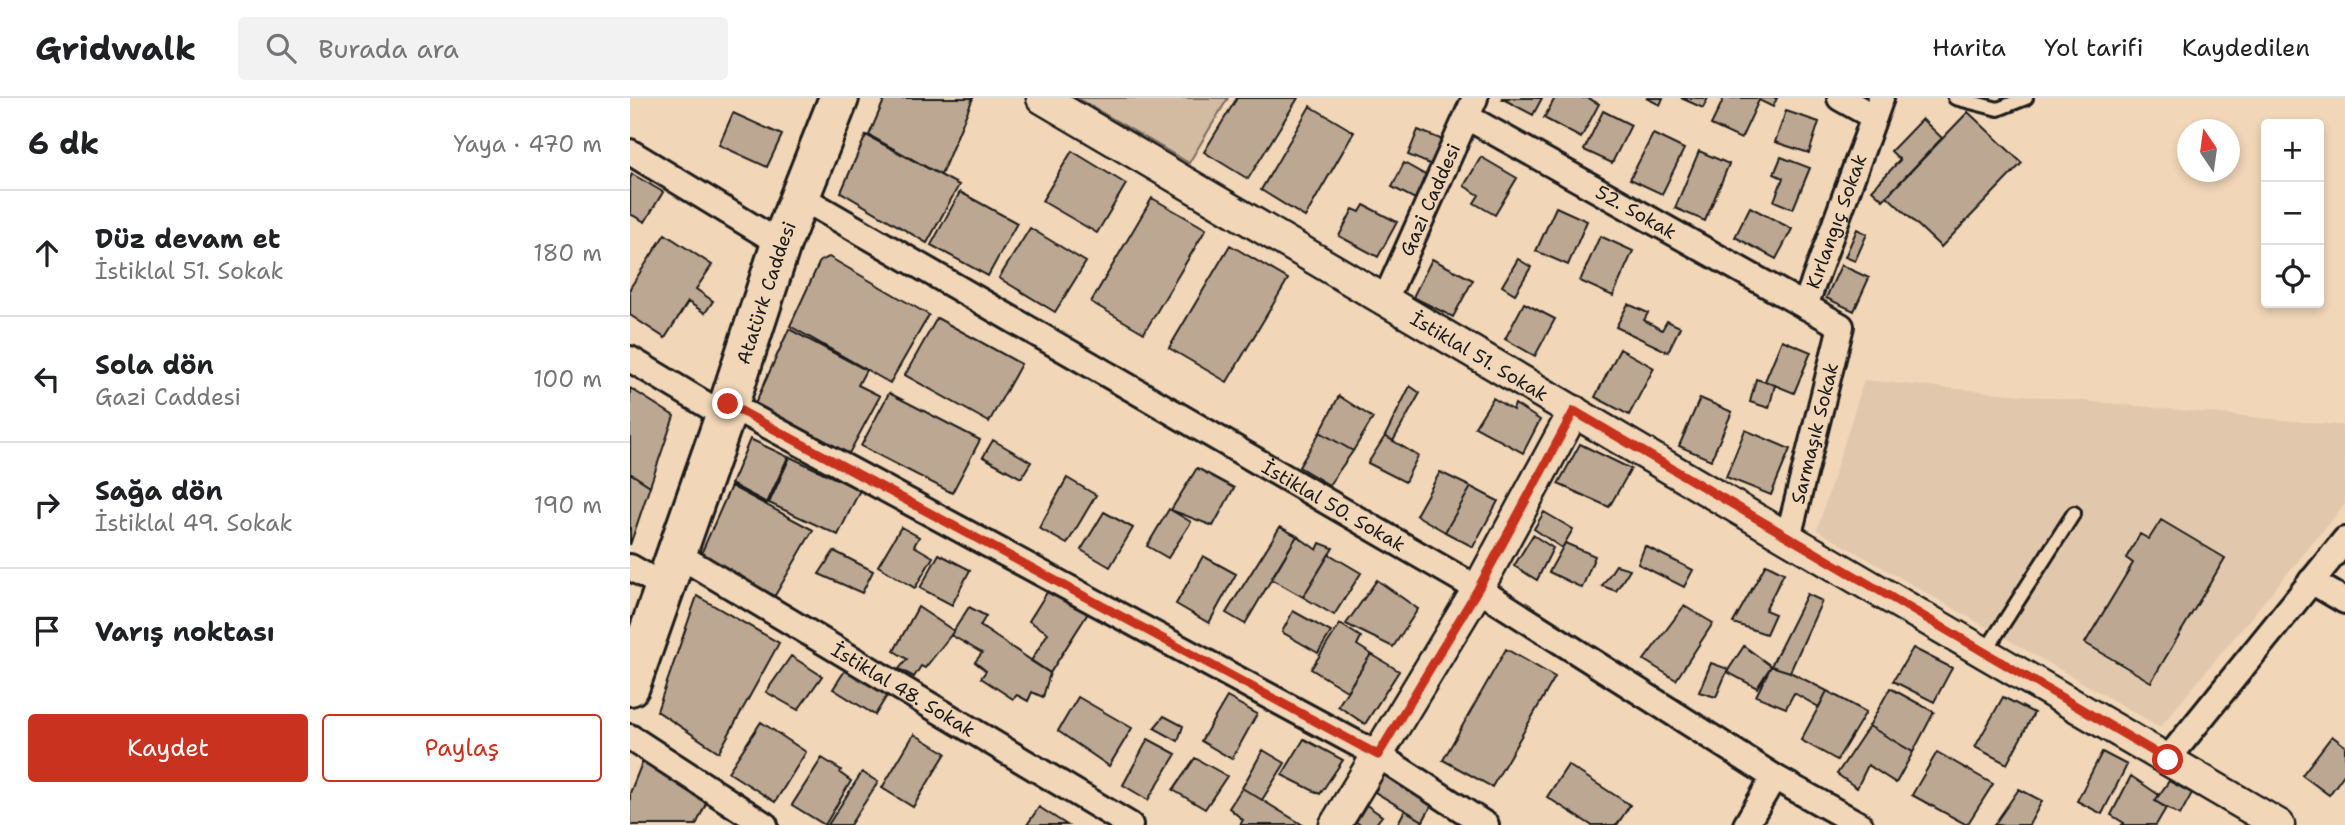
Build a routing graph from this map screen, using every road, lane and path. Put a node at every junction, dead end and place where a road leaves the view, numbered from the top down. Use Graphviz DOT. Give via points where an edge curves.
graph roads {
  1 [pos="839,98"];
  2 [pos="1042,98"];
  3 [pos="1840,98"];
  4 [pos="1955,98"];
  5 [pos="2026,98"];
  6 [pos="1878,107"];
  7 [pos="1471,108"];
  8 [pos="630,152"];
  9 [pos="799,196"];
  10 [pos="781,244"];
  11 [pos="1385,300"];
  12 [pos="1805,306"];
  13 [pos="1841,326"];
  14 [pos="630,359"];
  15 [pos="727,410"];
  16 [pos="1574,411"];
  17 [pos="2074,513"];
  18 [pos="1788,538"];
  19 [pos="2345,540"];
  20 [pos="630,567"];
  21 [pos="671,571"];
  22 [pos="2311,581"];
  23 [pos="1478,589"];
  24 [pos="2345,601"];
  25 [pos="1985,653"];
  26 [pos="630,686"];
  27 [pos="630,737"];
  28 [pos="1378,755"];
  29 [pos="2168,760"];
  30 [pos="1774,777"];
  31 [pos="765,825"];
  32 [pos="1130,825"];
  33 [pos="1335,825"];
  34 [pos="1486,825"];
  35 [pos="1746,825"];
  36 [pos="1860,825"];
  37 [pos="2279,825"];
  1 -- 9 [label="main road, Atatürk Caddesi"];
  2 -- 11 [label="street, İstiklal 51. Sokak"];
  3 -- 6 [label="street"];
  4 -- 5 [label="lane" via="1998,109"];
  6 -- 12 [label="street, Kırlangıç Sokak"];
  7 -- 11 [label="street, Gazi Caddesi"];
  7 -- 12 [label="street, 52. Sokak"];
  8 -- 10 [label="street"];
  9 -- 10 [label="main road, Atatürk Caddesi"];
  9 -- 23 [label="street, İstiklal 50. Sokak"];
  10 -- 15 [label="main road, Atatürk Caddesi"];
  11 -- 16 [label="street, İstiklal 51. Sokak"];
  12 -- 13 [label="street, Kırlangıç Sokak"];
  13 -- 18 [label="street, Sarmaşık Sokak"];
  14 -- 15 [label="street"];
  15 -- 21 [label="main road, Atatürk Caddesi"];
  15 -- 28 [label="street"];
  16 -- 18 [label="street, İstiklal 51. Sokak"];
  16 -- 23 [label="street"];
  17 -- 25 [label="lane"];
  18 -- 25 [label="street, İstiklal 51. Sokak"];
  19 -- 22 [label="street"];
  20 -- 21 [label="street, İstiklal 48. Sokak"];
  21 -- 26 [label="main road, Atatürk Caddesi"];
  21 -- 32 [label="street, İstiklal 48. Sokak"];
  22 -- 24 [label="street"];
  22 -- 29 [label="street"];
  23 -- 28 [label="street"];
  23 -- 30 [label="street, İstiklal 50. Sokak"];
  25 -- 29 [label="street, İstiklal 51. Sokak"];
  27 -- 31 [label="street"];
  28 -- 33 [label="street"];
  28 -- 34 [label="street"];
  29 -- 37 [label="street, İstiklal 51. Sokak"];
  30 -- 35 [label="street"];
  30 -- 36 [label="street, İstiklal 50. Sokak"];
}
